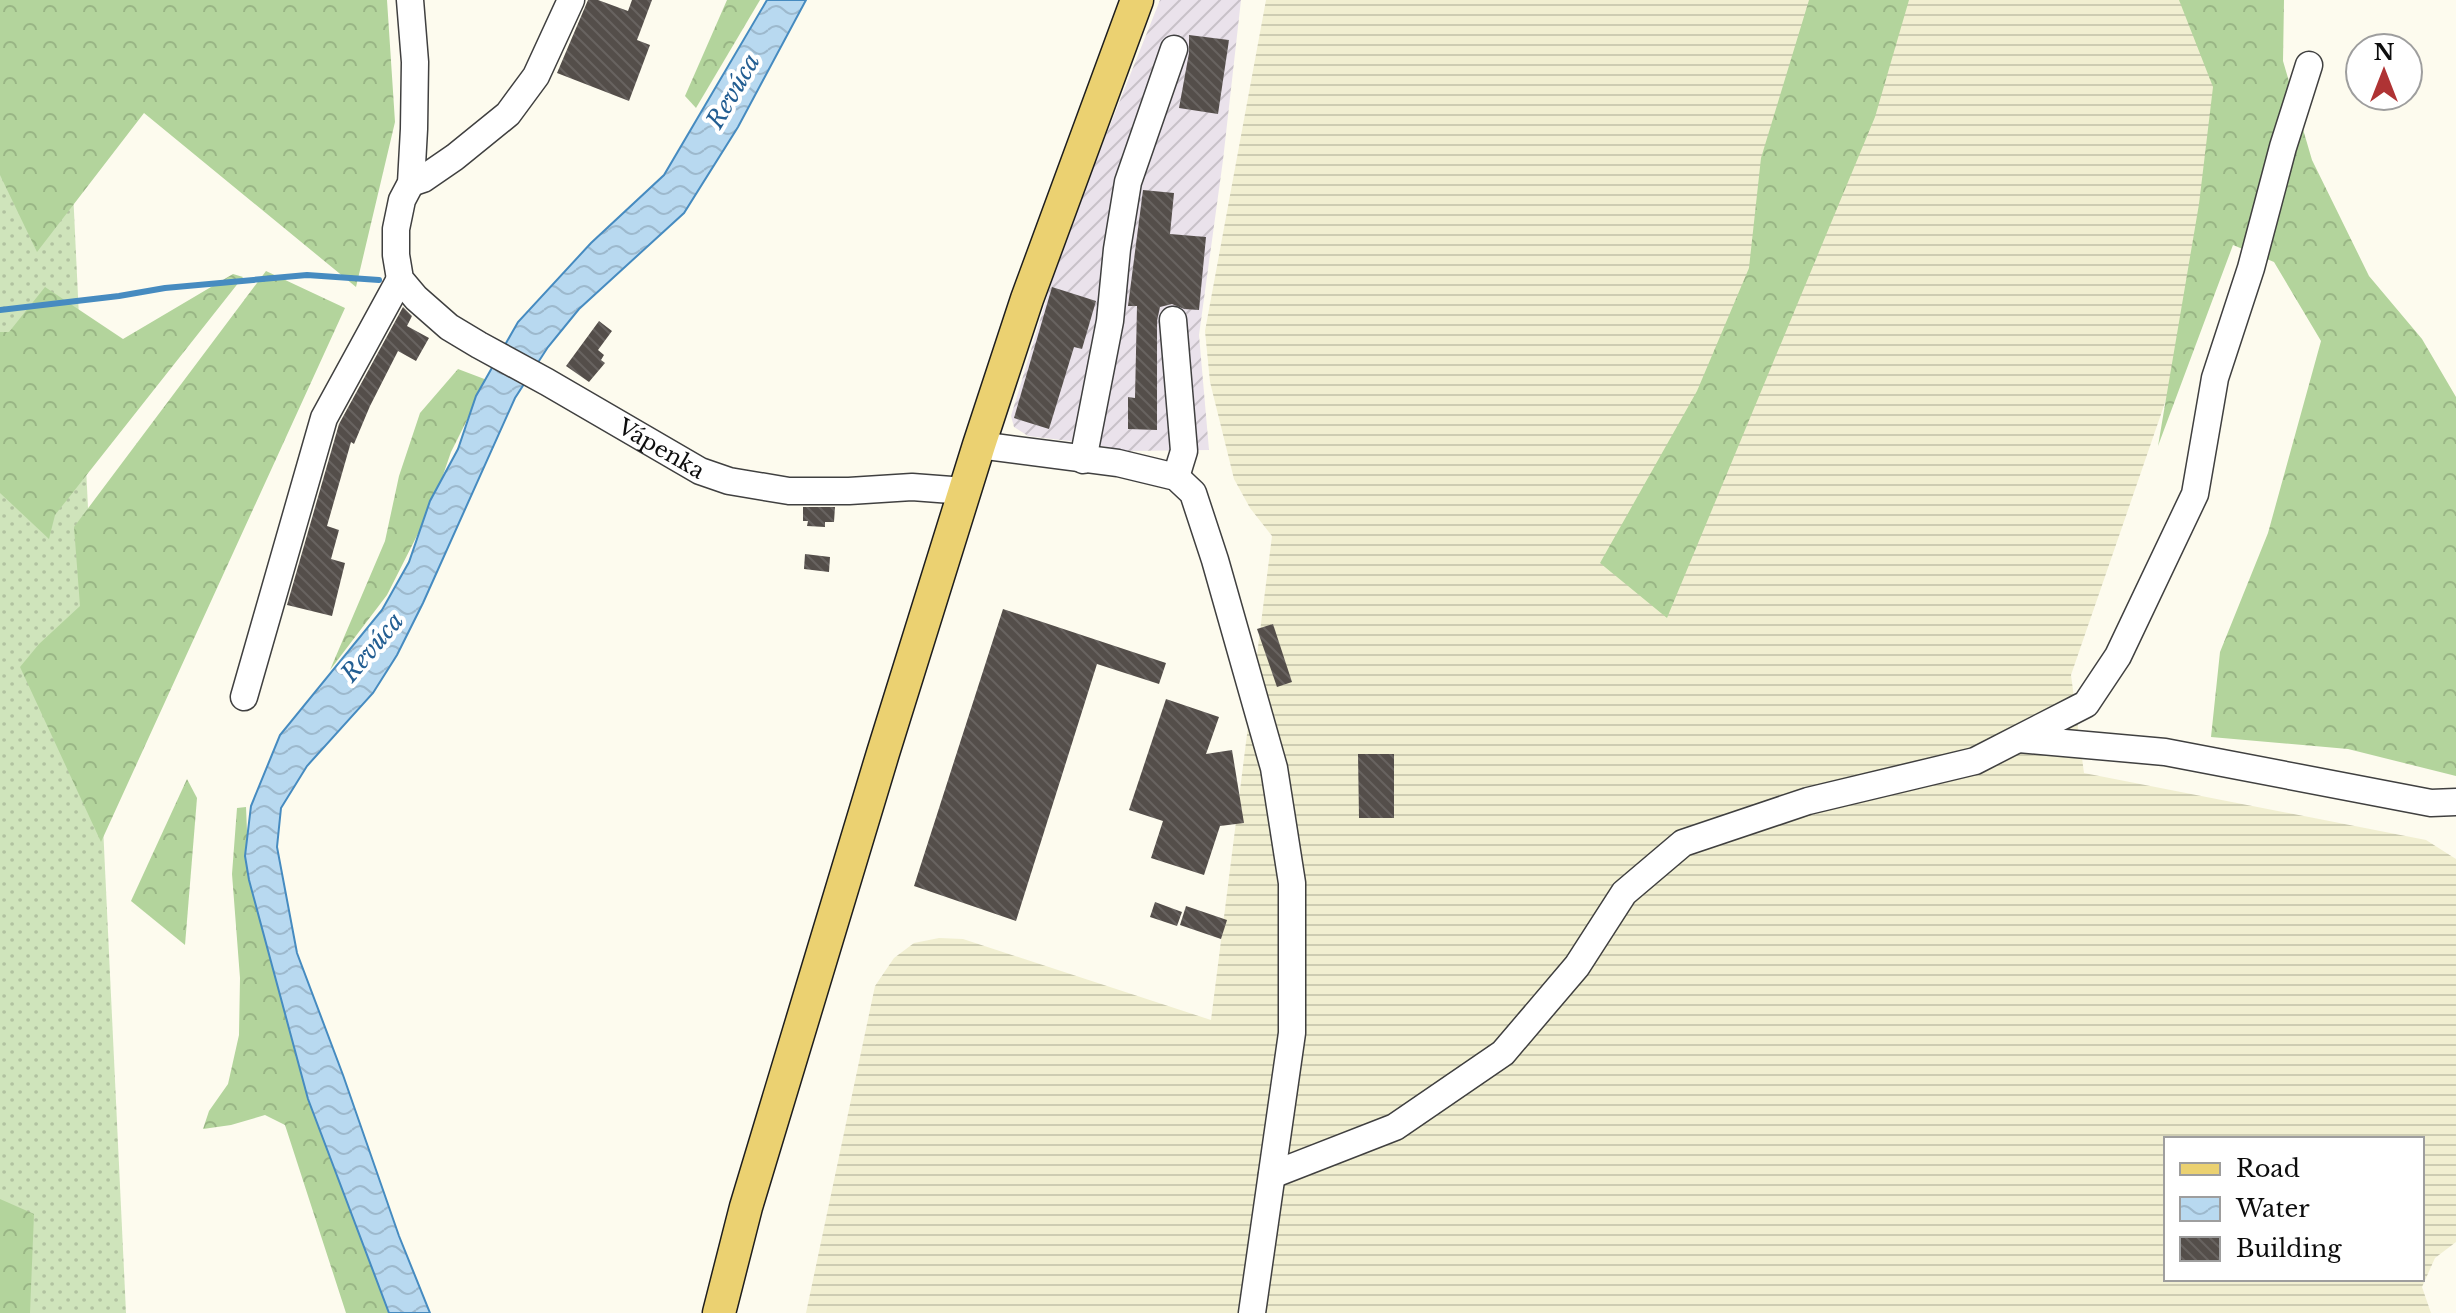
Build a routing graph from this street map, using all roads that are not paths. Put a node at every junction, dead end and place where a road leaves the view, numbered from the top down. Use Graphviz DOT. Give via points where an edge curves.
graph roads {
  1 [pos="410,0"];
  2 [pos="571,0"];
  3 [pos="1137,0"];
  4 [pos="1174,49"];
  5 [pos="2309,65"];
  6 [pos="411,183"];
  7 [pos="400,279"];
  8 [pos="1173,320"];
  9 [pos="979,445"];
  10 [pos="1083,460"];
  11 [pos="1176,477"];
  12 [pos="965,491"];
  13 [pos="244,697"];
  14 [pos="2019,739"];
  15 [pos="2456,802"];
  16 [pos="1272,1175"];
  17 [pos="719,1313"];
  18 [pos="1252,1313"];
  1 -- 6 [label="street" via="415,62"];
  2 -- 6 [label="street" via="536,76 508,114 455,157"];
  3 -- 9 [label="main road"];
  4 -- 10 [label="street" via="1128,182 1110,321"];
  5 -- 14 [label="street" via="2215,378 2195,494 2118,656 2086,704"];
  6 -- 7 [label="street" via="396,229"];
  7 -- 12 [label="street, Vápenka" via="449,327 700,471 789,491"];
  7 -- 13 [label="street" via="324,418"];
  8 -- 11 [label="street" via="1184,451"];
  9 -- 10 [label="street"];
  9 -- 12 [label="main road"];
  10 -- 11 [label="street"];
  11 -- 16 [label="street" via="1193,493 1262,723 1292,883 1292,1033"];
  12 -- 17 [label="main road" via="746,1207"];
  14 -- 15 [label="street" via="2165,752 2431,803"];
  14 -- 16 [label="street" via="1975,761 1808,801 1683,843 1624,893 1577,966 1503,1053 1395,1127"];
  16 -- 18 [label="street"];
}
